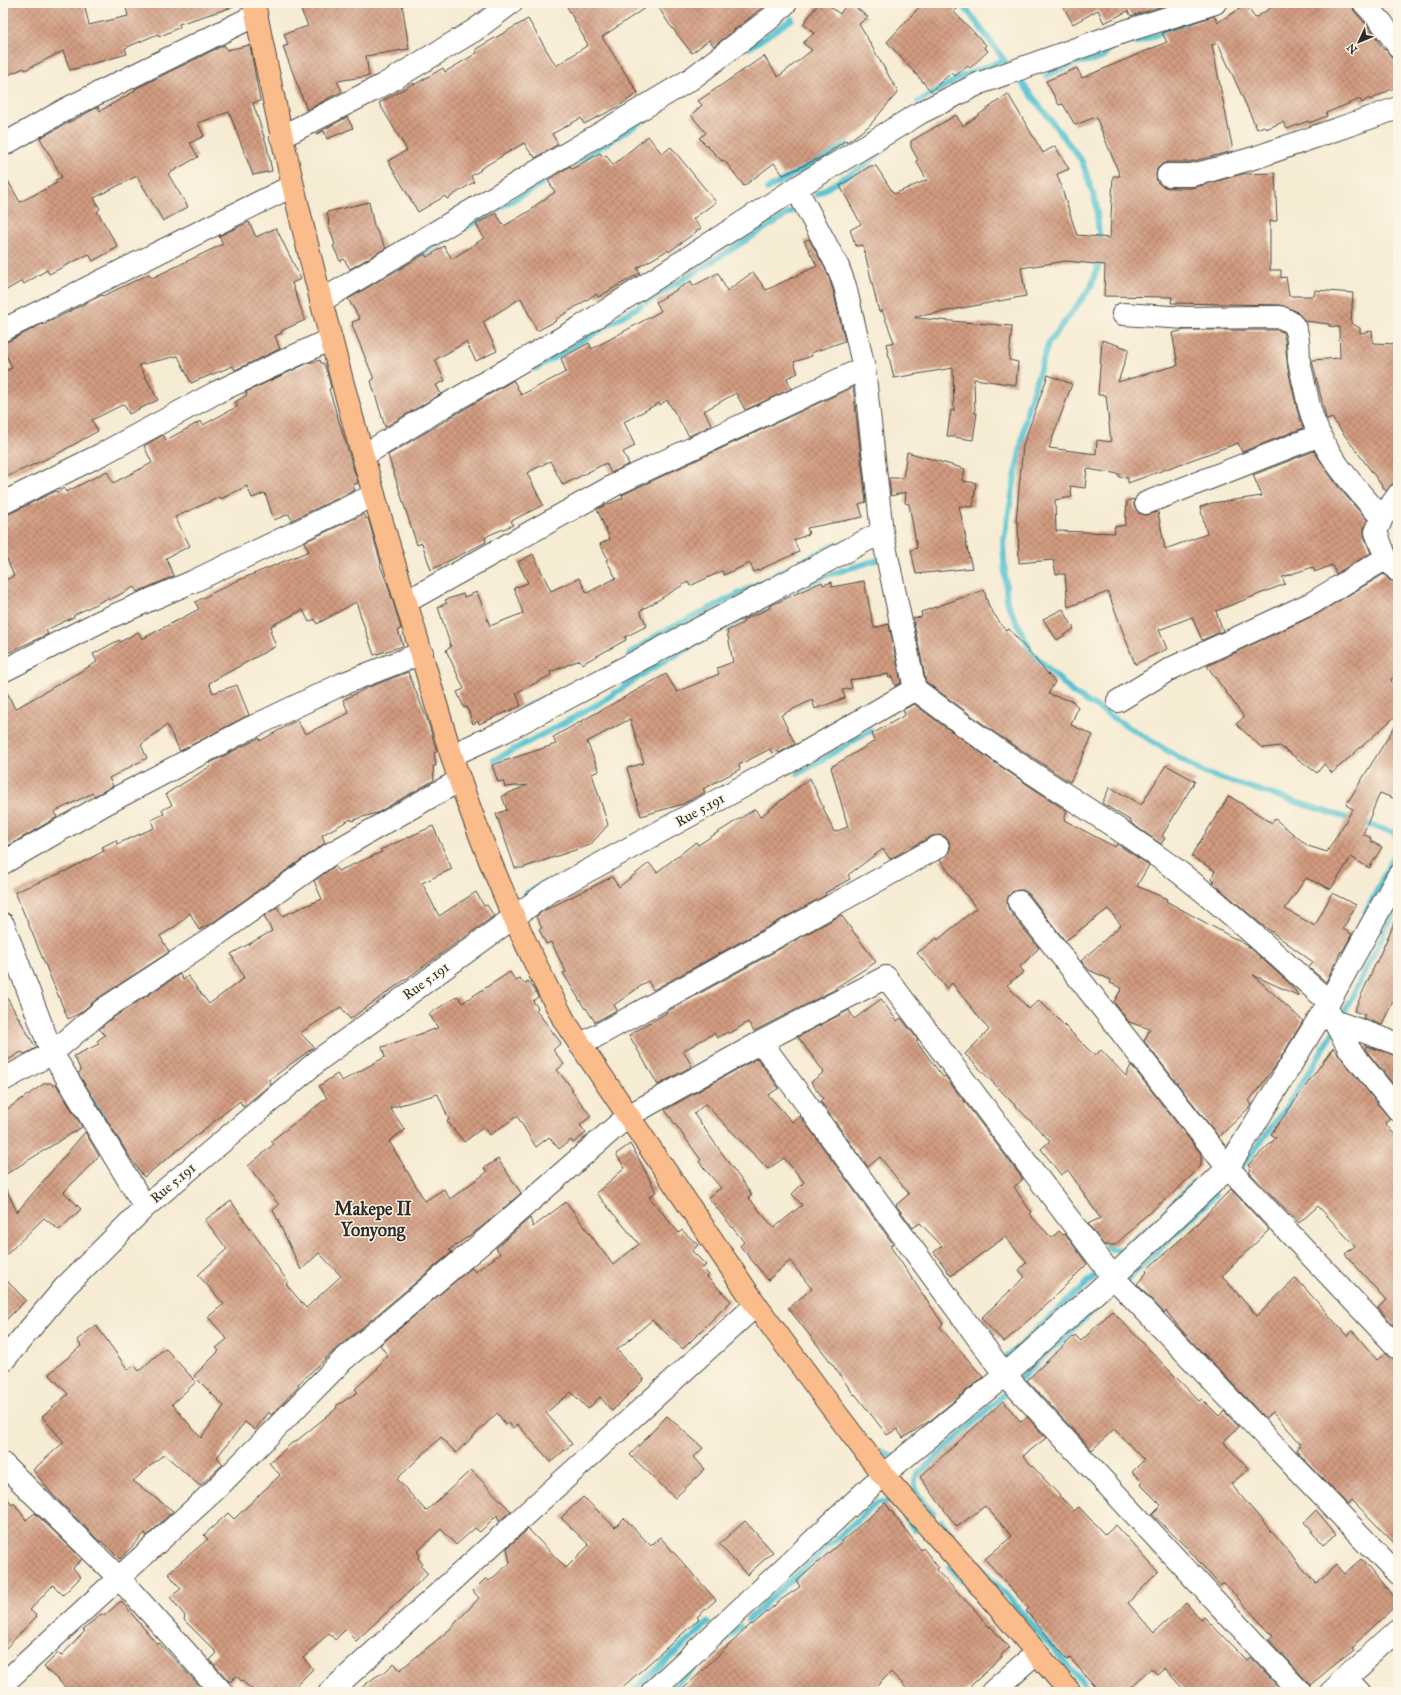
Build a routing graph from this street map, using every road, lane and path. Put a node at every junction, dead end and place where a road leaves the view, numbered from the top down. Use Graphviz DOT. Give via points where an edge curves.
graph roads {
  1 [pos="511,3"];
  2 [pos="786,3"];
  3 [pos="1215,3"];
  4 [pos="1364,3"];
  5 [pos="255,9"];
  6 [pos="1398,46"];
  7 [pos="1398,108"];
  8 [pos="281,137"];
  9 [pos="3,145"];
  10 [pos="1168,175"];
  11 [pos="292,186"];
  12 [pos="796,188"];
  13 [pos="321,301"];
  14 [pos="1122,314"];
  15 [pos="3,330"];
  16 [pos="331,339"];
  17 [pos="864,368"];
  18 [pos="1320,435"];
  19 [pos="364,456"];
  20 [pos="374,495"];
  21 [pos="1398,495"];
  22 [pos="3,502"];
  23 [pos="1146,503"];
  24 [pos="1382,518"];
  25 [pos="882,532"];
  26 [pos="1392,565"];
  27 [pos="406,602"];
  28 [pos="422,653"];
  29 [pos="3,672"];
  30 [pos="915,689"];
  31 [pos="1118,701"];
  32 [pos="452,755"];
  33 [pos="460,780"];
  34 [pos="938,848"];
  35 [pos="3,863"];
  36 [pos="1398,876"];
  37 [pos="1018,902"];
  38 [pos="513,917"];
  39 [pos="3,924"];
  40 [pos="1330,1010"];
  41 [pos="761,1042"];
  42 [pos="1398,1044"];
  43 [pos="580,1045"];
  44 [pos="52,1053"];
  45 [pos="3,1080"];
  46 [pos="1398,1110"];
  47 [pos="628,1116"];
  48 [pos="1228,1168"];
  49 [pos="145,1207"];
  50 [pos="1113,1277"];
  51 [pos="756,1305"];
  52 [pos="1398,1348"];
  53 [pos="3,1361"];
  54 [pos="1005,1375"];
  55 [pos="3,1464"];
  56 [pos="883,1475"];
  57 [pos="1398,1575"];
  58 [pos="119,1578"];
  59 [pos="1398,1630"];
  60 [pos="1036,1652"];
  61 [pos="3,1684"];
  62 [pos="1353,1685"];
  63 [pos="222,1692"];
  64 [pos="330,1692"];
  65 [pos="652,1692"];
  66 [pos="992,1692"];
  67 [pos="1070,1692"];
  68 [pos="1300,1692"];
  69 [pos="1330,1692"];
  1 -- 8 [label="street" via="475,30 385,84"];
  2 -- 13 [label="street" via="772,17 691,79"];
  3 -- 12 [label="street" via="1126,31 980,83 920,113"];
  4 -- 6 [label="street"];
  5 -- 8 [label="main road"];
  5 -- 9 [label="street"];
  7 -- 10 [label="street" via="1212,170 1192,175"];
  8 -- 11 [label="main road"];
  11 -- 13 [label="main road"];
  11 -- 15 [label="street"];
  12 -- 17 [label="street" via="838,267 845,286"];
  12 -- 19 [label="street" via="579,328"];
  13 -- 16 [label="main road"];
  14 -- 18 [label="street" via="1186,318 1280,317 1287,320 1293,325 1298,337 1299,360 1310,408"];
  16 -- 19 [label="main road"];
  16 -- 22 [label="street" via="215,393 102,454"];
  17 -- 25 [label="street"];
  17 -- 27 [label="street" via="620,482"];
  18 -- 23 [label="street"];
  18 -- 24 [label="street" via="1338,466"];
  19 -- 20 [label="main road"];
  20 -- 27 [label="main road"];
  20 -- 29 [label="street" via="102,621"];
  21 -- 24 [label="street"];
  24 -- 26 [label="street" via="1376,532"];
  25 -- 30 [label="street"];
  25 -- 32 [label="street" via="505,730"];
  26 -- 31 [label="street" via="1170,669"];
  27 -- 28 [label="main road"];
  28 -- 32 [label="main road"];
  28 -- 35 [label="street" via="342,684 246,730 105,804"];
  30 -- 38 [label="street, Rue 5.191" via="547,893"];
  30 -- 40 [label="street" via="1208,895 1253,933"];
  32 -- 33 [label="main road"];
  33 -- 38 [label="main road"];
  33 -- 44 [label="street" via="332,853 211,939 104,1009"];
  34 -- 43 [label="street"];
  36 -- 40 [label="street"];
  37 -- 48 [label="street"];
  38 -- 43 [label="main road" via="565,1022"];
  38 -- 49 [label="street, Rue 5.191" via="320,1059"];
  39 -- 44 [label="street"];
  40 -- 42 [label="street"];
  40 -- 46 [label="street" via="1350,1050"];
  40 -- 48 [label="street"];
  41 -- 47 [label="street"];
  41 -- 50 [label="street" via="886,977"];
  41 -- 54 [label="street"];
  43 -- 47 [label="main road"];
  44 -- 45 [label="street"];
  44 -- 49 [label="street"];
  47 -- 51 [label="main road"];
  47 -- 58 [label="street" via="343,1360 215,1490"];
  48 -- 50 [label="street"];
  48 -- 52 [label="street"];
  49 -- 53 [label="street, Rue 5.191" via="65,1287"];
  50 -- 54 [label="street"];
  50 -- 57 [label="street"];
  51 -- 56 [label="main road"];
  51 -- 64 [label="street"];
  54 -- 56 [label="street"];
  54 -- 68 [label="street"];
  55 -- 58 [label="street"];
  56 -- 60 [label="main road"];
  56 -- 65 [label="street"];
  58 -- 61 [label="street"];
  58 -- 63 [label="street"];
  59 -- 62 [label="street"];
  60 -- 66 [label="street"];
  60 -- 67 [label="main road"];
  62 -- 69 [label="street"];
}
